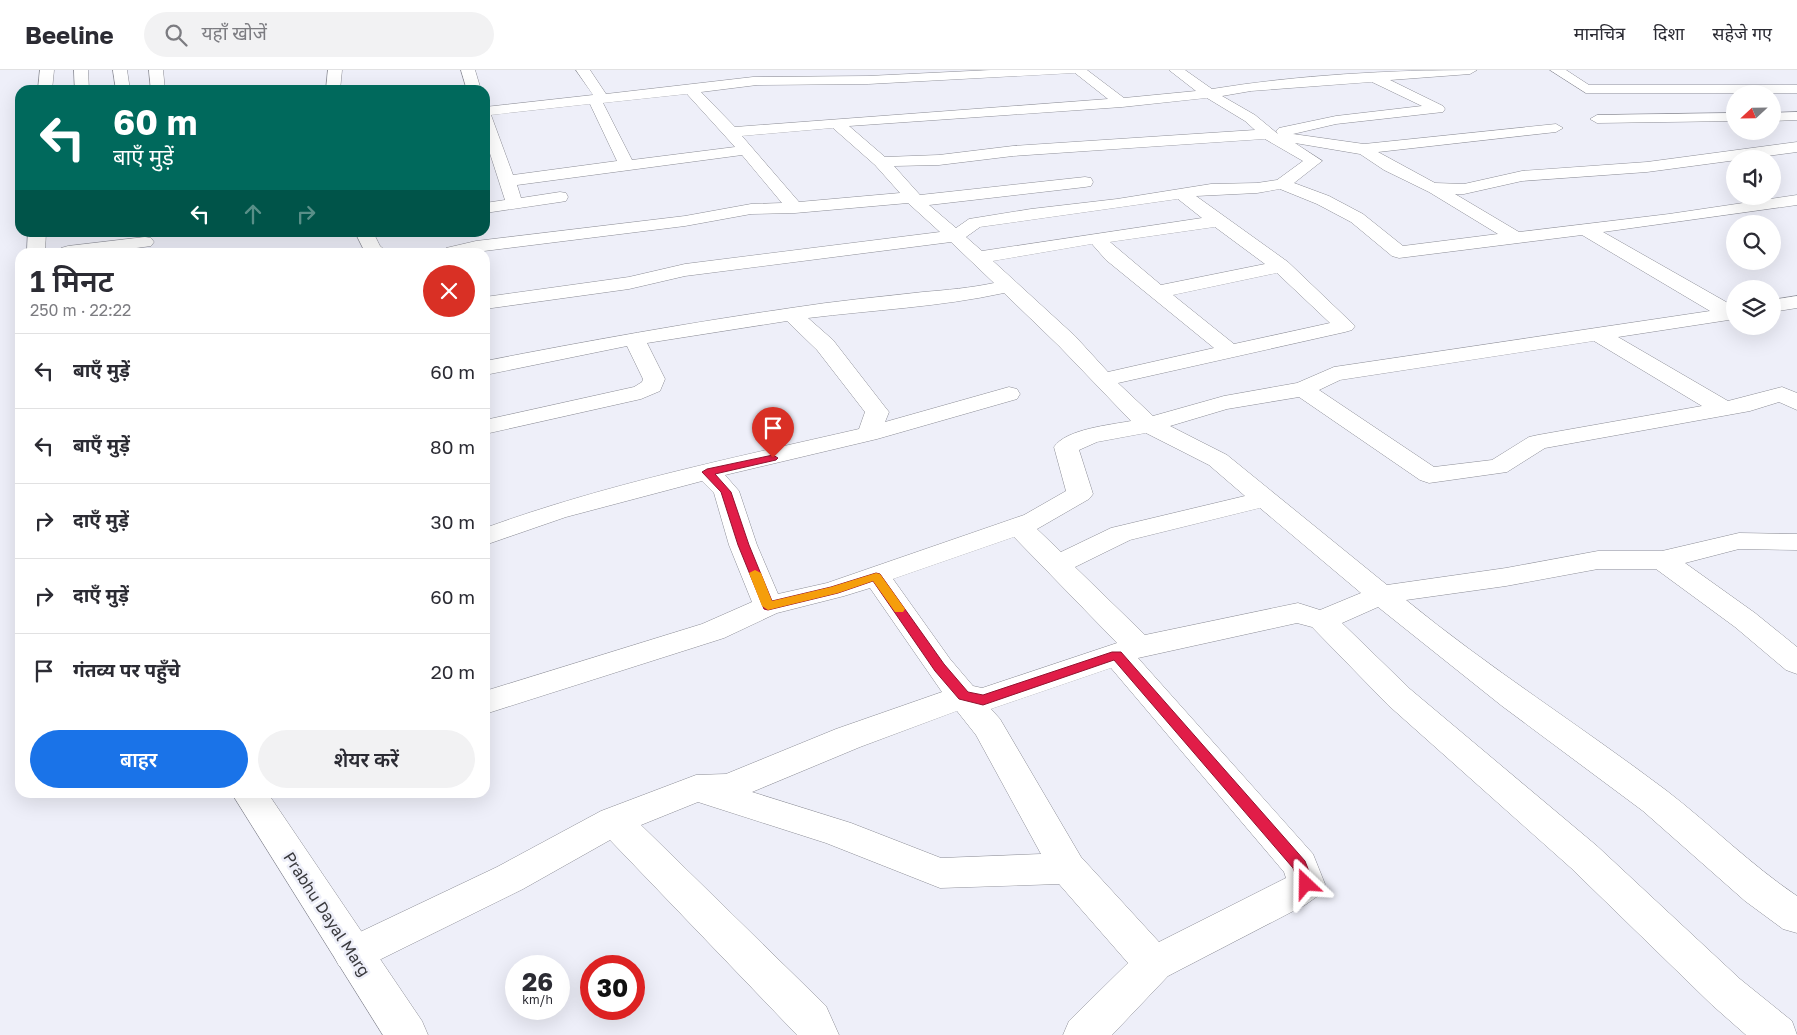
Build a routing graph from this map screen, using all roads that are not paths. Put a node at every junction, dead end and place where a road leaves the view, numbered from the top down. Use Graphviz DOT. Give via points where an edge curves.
graph roads {
  1 [pos="47,70"];
  2 [pos="81,70"];
  3 [pos="120,70"];
  4 [pos="156,70"];
  5 [pos="336,70"];
  6 [pos="468,70"];
  7 [pos="583,70"];
  8 [pos="1073,70"];
  9 [pos="1079,70"];
  10 [pos="1176,70"];
  11 [pos="1470,70"];
  12 [pos="1557,70"];
  13 [pos="1046,71"];
  14 [pos="1000,72"];
  15 [pos="921,74"];
  16 [pos="756,76"];
  17 [pos="1377,78"];
  18 [pos="46,85"];
  19 [pos="82,85"];
  20 [pos="122,85"];
  21 [pos="158,85"];
  22 [pos="334,85"];
  23 [pos="472,85"];
  24 [pos="1797,89"];
  25 [pos="691,90"];
  26 [pos="1208,94"];
  27 [pos="599,99"];
  28 [pos="1122,103"];
  29 [pos="490,110"];
  30 [pos="1797,116"];
  31 [pos="1372,117"];
  32 [pos="1726,117"];
  33 [pos="1781,117"];
  34 [pos="1597,119"];
  35 [pos="837,122"];
  36 [pos="1556,128"];
  37 [pos="490,130"];
  38 [pos="731,132"];
  39 [pos="1268,134"];
  40 [pos="1418,142"];
  41 [pos="1797,147"];
  42 [pos="1360,148"];
  43 [pos="745,150"];
  44 [pos="1314,161"];
  45 [pos="880,162"];
  46 [pos="627,165"];
  47 [pos="508,181"];
  48 [pos="1085,182"];
  49 [pos="1282,184"];
  50 [pos="1432,188"];
  51 [pos="1180,194"];
  52 [pos="560,197"];
  53 [pos="914,199"];
  54 [pos="1797,200"];
  55 [pos="515,204"];
  56 [pos="490,207"];
  57 [pos="795,208"];
  58 [pos="1218,221"];
  59 [pos="1584,229"];
  60 [pos="955,236"];
  61 [pos="100,237"];
  62 [pos="1096,238"];
  63 [pos="1517,238"];
  64 [pos="145,240"];
  65 [pos="482,244"];
  66 [pos="94,248"];
  67 [pos="468,248"];
  68 [pos="977,258"];
  69 [pos="1281,266"];
  70 [pos="1007,286"];
  71 [pos="1158,292"];
  72 [pos="490,299"];
  73 [pos="1797,302"];
  74 [pos="1781,305"];
  75 [pos="1726,310"];
  76 [pos="791,314"];
  77 [pos="1726,314"];
  78 [pos="1596,333"];
  79 [pos="634,339"];
  80 [pos="1230,351"];
  81 [pos="490,367"];
  82 [pos="1103,380"];
  83 [pos="1303,389"];
  84 [pos="1009,394"];
  85 [pos="1792,396"];
  86 [pos="1723,408"];
  87 [pos="1149,425"];
  88 [pos="490,426"];
  89 [pos="869,434"];
  90 [pos="707,472"];
  91 [pos="1264,499"];
  92 [pos="1019,526"];
  93 [pos="490,535"];
  94 [pos="1797,542"];
  95 [pos="1662,560"];
  96 [pos="1058,564"];
  97 [pos="876,576"];
  98 [pos="1381,595"];
  99 [pos="768,606"];
  100 [pos="1322,620"];
  101 [pos="1128,651"];
  102 [pos="1797,663"];
  103 [pos="964,696"];
  104 [pos="490,701"];
  105 [pos="696,788"];
  106 [pos="252,798"];
  107 [pos="614,821"];
  108 [pos="1068,868"];
  109 [pos="1797,917"];
  110 [pos="353,954"];
  111 [pos="1154,964"];
  112 [pos="407,1035"];
  113 [pos="818,1035"];
  114 [pos="1084,1035"];
  115 [pos="1777,1035"];
  1 -- 18 [label="street"];
  2 -- 19 [label="street"];
  3 -- 20 [label="street"];
  4 -- 21 [label="street"];
  5 -- 22 [label="street"];
  6 -- 23 [label="street"];
  7 -- 27 [label="street"];
  8 -- 13 [label="street"];
  9 -- 28 [label="street"];
  10 -- 26 [label="street"];
  11 -- 17 [label="street"];
  12 -- 24 [label="street" via="1586,89"];
  13 -- 14 [label="street"];
  14 -- 15 [label="street"];
  15 -- 16 [label="street"];
  16 -- 25 [label="street" via="751,84"];
  17 -- 26 [label="street" via="1251,87"];
  17 -- 31 [label="street" via="1438,109"];
  25 -- 27 [label="street"];
  25 -- 38 [label="street"];
  26 -- 28 [label="street"];
  26 -- 39 [label="street" via="1250,118"];
  27 -- 29 [label="street"];
  27 -- 46 [label="street"];
  28 -- 35 [label="street"];
  30 -- 33 [label="street"];
  31 -- 39 [label="street" via="1336,120"];
  31 -- 40 [label="street"];
  32 -- 34 [label="street"];
  35 -- 38 [label="street"];
  35 -- 45 [label="street"];
  36 -- 40 [label="street"];
  37 -- 47 [label="street"];
  38 -- 43 [label="street"];
  39 -- 42 [label="street"];
  39 -- 44 [label="street"];
  39 -- 45 [label="street"];
  40 -- 42 [label="street"];
  41 -- 50 [label="street" via="1647,167 1522,176 1464,189"];
  42 -- 44 [label="street"];
  42 -- 50 [label="street"];
  43 -- 46 [label="street"];
  43 -- 57 [label="street"];
  44 -- 49 [label="street"];
  45 -- 53 [label="street"];
  46 -- 47 [label="street"];
  47 -- 55 [label="street"];
  48 -- 53 [label="street"];
  49 -- 51 [label="street"];
  49 -- 63 [label="street" via="1357,218 1399,252"];
  50 -- 63 [label="street"];
  51 -- 58 [label="street"];
  51 -- 60 [label="street" via="975,223"];
  52 -- 55 [label="street"];
  53 -- 57 [label="street"];
  53 -- 60 [label="street"];
  54 -- 59 [label="street"];
  55 -- 56 [label="street"];
  57 -- 65 [label="street" via="751,209 685,221"];
  58 -- 62 [label="street"];
  58 -- 69 [label="street"];
  59 -- 63 [label="street"];
  59 -- 75 [label="street"];
  60 -- 68 [label="street"];
  60 -- 72 [label="street" via="685,270 629,283"];
  61 -- 64 [label="street" via="100,241"];
  62 -- 68 [label="street"];
  62 -- 71 [label="street"];
  64 -- 66 [label="street"];
  65 -- 67 [label="street"];
  68 -- 70 [label="street"];
  69 -- 71 [label="street"];
  69 -- 80 [label="street" via="1345,326"];
  70 -- 76 [label="street" via="962,296"];
  70 -- 82 [label="street" via="1067,341"];
  71 -- 80 [label="street"];
  73 -- 74 [label="street"];
  76 -- 79 [label="street"];
  76 -- 89 [label="street" via="825,345 877,412"];
  77 -- 78 [label="street"];
  78 -- 83 [label="street" via="1334,374"];
  78 -- 86 [label="street"];
  79 -- 81 [label="street"];
  79 -- 88 [label="street" via="654,379 652,386 641,392"];
  80 -- 82 [label="street"];
  82 -- 87 [label="street"];
  83 -- 86 [label="street" via="1429,475 1498,467 1538,442"];
  83 -- 87 [label="street" via="1224,403"];
  84 -- 89 [label="street"];
  85 -- 86 [label="street"];
  87 -- 91 [label="street" via="1218,460"];
  87 -- 92 [label="street" via="1090,436 1066,448 1080,494 1033,522"];
  89 -- 90 [label="street"];
  90 -- 93 [label="street" via="557,511"];
  90 -- 99 [label="street" via="726,492"];
  91 -- 96 [label="street" via="1121,534"];
  91 -- 98 [label="street"];
  92 -- 96 [label="street"];
  92 -- 97 [label="street"];
  94 -- 95 [label="street" via="1739,541"];
  95 -- 98 [label="street" via="1598,560"];
  95 -- 102 [label="street" via="1745,620"];
  96 -- 101 [label="street" via="1101,612"];
  97 -- 99 [label="street"];
  97 -- 103 [label="street" via="939,667"];
  98 -- 100 [label="street"];
  98 -- 109 [label="street" via="1512,698 1655,801 1758,890"];
  99 -- 104 [label="street" via="713,631"];
  100 -- 101 [label="street" via="1298,613"];
  100 -- 115 [label="street" via="1399,697 1584,857 1726,992"];
  101 -- 103 [label="street" via="983,700"];
  101 -- 111 [label="street" via="1300,866 1306,884"];
  103 -- 105 [label="street" via="848,738 729,787"];
  103 -- 108 [label="street" via="988,727"];
  105 -- 107 [label="street"];
  105 -- 108 [label="street" via="838,833 940,873"];
  106 -- 110 [label="street, Prabhu Dayal Marg"];
  107 -- 110 [label="street" via="510,878"];
  107 -- 113 [label="street" via="811,1020"];
  108 -- 111 [label="street"];
  110 -- 112 [label="street, Prabhu Dayal Marg"];
  111 -- 114 [label="street"];
}
